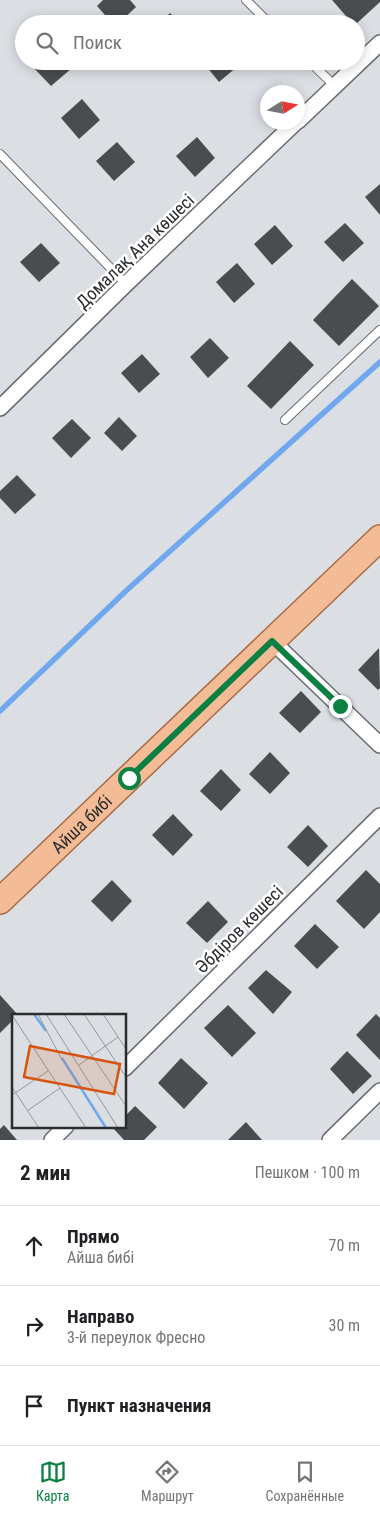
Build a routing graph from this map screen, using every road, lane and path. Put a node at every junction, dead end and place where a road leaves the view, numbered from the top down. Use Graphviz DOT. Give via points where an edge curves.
graph roads {
  1 [pos="246,0"];
  2 [pos="261,15"];
  3 [pos="380,43"];
  4 [pos="365,57"];
  5 [pos="318,70"];
  6 [pos="351,70"];
  7 [pos="334,86"];
  8 [pos="305,114"];
  9 [pos="289,130"];
  10 [pos="0,154"];
  11 [pos="126,284"];
  12 [pos="380,330"];
  13 [pos="0,408"];
  14 [pos="284,420"];
  15 [pos="380,538"];
  16 [pos="272,641"];
  17 [pos="380,745"];
  18 [pos="380,816"];
  19 [pos="0,901"];
  20 [pos="126,1067"];
  21 [pos="380,1091"];
  22 [pos="64,1128"];
  23 [pos="52,1140"];
  24 [pos="330,1140"];
  1 -- 2 [label="lane"];
  3 -- 4 [label="street, Домалақ Ана көшесі"];
  5 -- 7 [label="lane"];
  6 -- 7 [label="street, Домалақ Ана көшесі"];
  7 -- 8 [label="street, Домалақ Ана көшесі"];
  9 -- 11 [label="street, Домалақ Ана көшесі"];
  10 -- 11 [label="lane"];
  11 -- 13 [label="street, Домалақ Ана көшесі"];
  12 -- 14 [label="lane"];
  15 -- 16 [label="main road, Айша бибі"];
  16 -- 17 [label="street"];
  16 -- 19 [label="main road, Айша бибі"];
  18 -- 20 [label="street, Әбдіров көшесі"];
  21 -- 24 [label="street"];
  22 -- 23 [label="street"];
}
